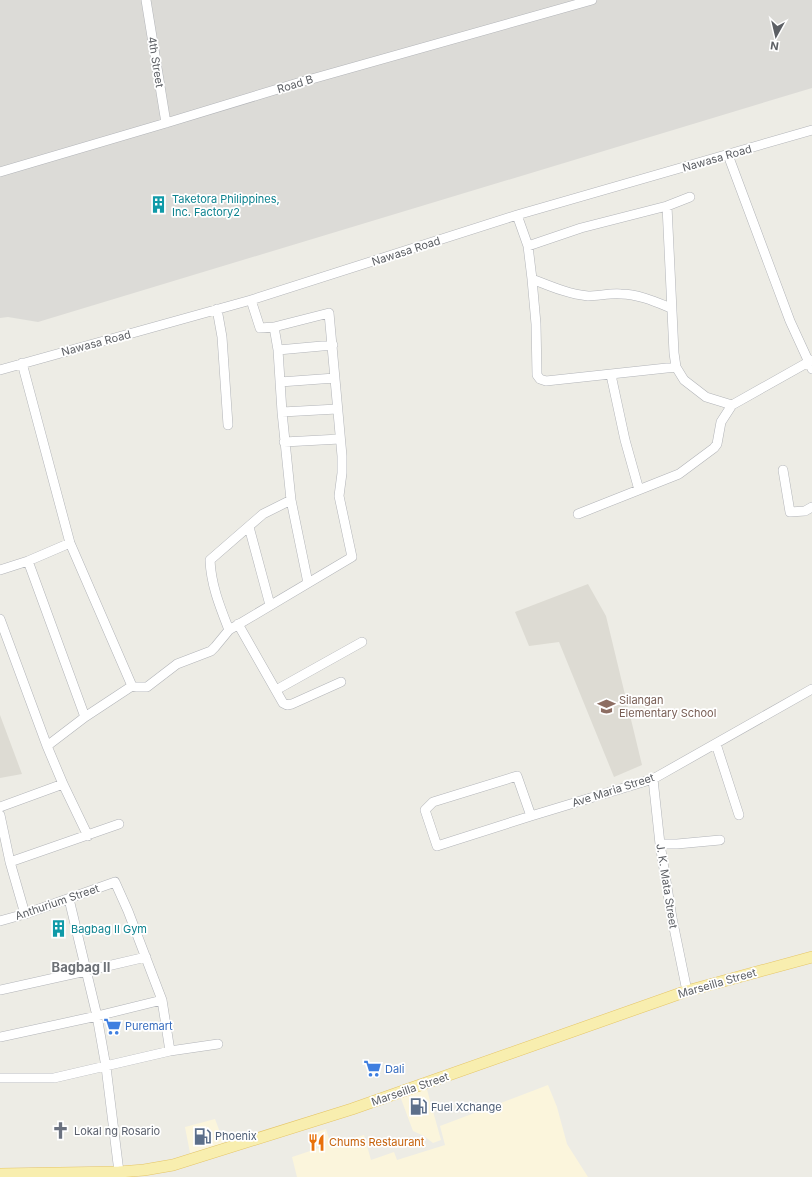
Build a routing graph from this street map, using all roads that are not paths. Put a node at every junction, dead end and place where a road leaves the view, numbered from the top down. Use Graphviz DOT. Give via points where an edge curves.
graph roads {
  1 [pos="146,0"];
  2 [pos="592,0"];
  3 [pos="166,123"];
  4 [pos="812,130"];
  5 [pos="728,155"];
  6 [pos="0,172"];
  7 [pos="690,197"];
  8 [pos="668,206"];
  9 [pos="517,216"];
  10 [pos="528,246"];
  11 [pos="532,279"];
  12 [pos="251,300"];
  13 [pos="671,308"];
  14 [pos="217,309"];
  15 [pos="274,327"];
  16 [pos="333,345"];
  17 [pos="278,350"];
  18 [pos="22,363"];
  19 [pos="811,363"];
  20 [pos="676,367"];
  21 [pos="0,370"];
  22 [pos="611,375"];
  23 [pos="335,378"];
  24 [pos="280,382"];
  25 [pos="732,405"];
  26 [pos="337,409"];
  27 [pos="282,412"];
  28 [pos="228,425"];
  29 [pos="340,439"];
  30 [pos="284,442"];
  31 [pos="783,470"];
  32 [pos="639,490"];
  33 [pos="291,500"];
  34 [pos="812,507"];
  35 [pos="578,514"];
  36 [pos="249,527"];
  37 [pos="70,543"];
  38 [pos="28,561"];
  39 [pos="0,570"];
  40 [pos="308,584"];
  41 [pos="270,605"];
  42 [pos="0,619"];
  43 [pos="238,624"];
  44 [pos="229,630"];
  45 [pos="362,642"];
  46 [pos="341,682"];
  47 [pos="132,686"];
  48 [pos="812,689"];
  49 [pos="276,690"];
  50 [pos="85,717"];
  51 [pos="716,744"];
  52 [pos="47,746"];
  53 [pos="653,779"];
  54 [pos="63,784"];
  55 [pos="0,807"];
  56 [pos="0,815"];
  57 [pos="739,815"];
  58 [pos="531,816"];
  59 [pos="119,824"];
  60 [pos="88,836"];
  61 [pos="720,840"];
  62 [pos="660,844"];
  63 [pos="10,862"];
  64 [pos="68,899"];
  65 [pos="25,914"];
  66 [pos="0,921"];
  67 [pos="146,957"];
  68 [pos="812,957"];
  69 [pos="86,971"];
  70 [pos="0,990"];
  71 [pos="687,991"];
  72 [pos="162,1000"];
  73 [pos="97,1016"];
  74 [pos="0,1037"];
  75 [pos="218,1044"];
  76 [pos="170,1051"];
  77 [pos="106,1067"];
  78 [pos="0,1078"];
  79 [pos="119,1172"];
  80 [pos="0,1174"];
  1 -- 3 [label="street, 4th Street"];
  2 -- 3 [label="street, Road B" via="309,79"];
  3 -- 6 [label="street, Road B"];
  4 -- 5 [label="street, Nawasa Road"];
  5 -- 9 [label="street, Nawasa Road"];
  5 -- 19 [label="street" via="790,321"];
  7 -- 8 [label="street"];
  8 -- 10 [label="street" via="581,228"];
  8 -- 13 [label="street"];
  9 -- 10 [label="street"];
  9 -- 12 [label="street, Nawasa Road"];
  10 -- 11 [label="street"];
  11 -- 13 [label="street" via="576,294 627,294"];
  11 -- 22 [label="street" via="538,377 546,381"];
  12 -- 14 [label="street, Nawasa Road"];
  12 -- 15 [label="street" via="260,328"];
  13 -- 20 [label="street"];
  14 -- 18 [label="street, Nawasa Road"];
  14 -- 28 [label="street" via="222,337"];
  15 -- 16 [label="street" via="329,313"];
  15 -- 17 [label="street"];
  16 -- 17 [label="street"];
  16 -- 23 [label="street"];
  17 -- 24 [label="street"];
  18 -- 21 [label="street, Nawasa Road"];
  18 -- 37 [label="street"];
  19 -- 25 [label="street"];
  20 -- 22 [label="street"];
  20 -- 25 [label="street" via="684,380 706,397"];
  22 -- 32 [label="street"];
  23 -- 24 [label="street"];
  23 -- 26 [label="street"];
  24 -- 27 [label="street"];
  25 -- 32 [label="street" via="720,422 717,444 714,448 679,474"];
  26 -- 27 [label="street"];
  26 -- 29 [label="street"];
  27 -- 30 [label="street"];
  29 -- 30 [label="street"];
  29 -- 40 [label="street" via="342,473 339,496 352,557"];
  30 -- 33 [label="street"];
  31 -- 34 [label="street" via="790,512 805,511"];
  32 -- 35 [label="street"];
  33 -- 36 [label="street" via="262,514"];
  33 -- 40 [label="street"];
  36 -- 41 [label="street"];
  36 -- 44 [label="street" via="210,560 214,591"];
  37 -- 38 [label="street"];
  37 -- 47 [label="street"];
  38 -- 39 [label="street"];
  38 -- 50 [label="street"];
  40 -- 41 [label="street"];
  41 -- 43 [label="street"];
  42 -- 52 [label="street"];
  43 -- 44 [label="street"];
  43 -- 49 [label="street"];
  44 -- 47 [label="street" via="216,648 177,664 147,687"];
  45 -- 49 [label="street"];
  46 -- 49 [label="street" via="287,705 283,703"];
  47 -- 50 [label="street"];
  48 -- 51 [label="street, Ave Maria Street"];
  50 -- 52 [label="street"];
  51 -- 53 [label="street, Ave Maria Street"];
  51 -- 57 [label="street"];
  52 -- 54 [label="street"];
  53 -- 58 [label="street, Ave Maria Street"];
  53 -- 62 [label="street, J. K. Mata Street"];
  54 -- 55 [label="street"];
  54 -- 60 [label="street"];
  56 -- 63 [label="street"];
  58 -- 58 [label="street, Ave Maria Street" via="437,846 425,810 434,802 517,776"];
  59 -- 60 [label="street"];
  60 -- 63 [label="street"];
  61 -- 62 [label="street"];
  62 -- 71 [label="street, J. K. Mata Street"];
  63 -- 65 [label="street"];
  64 -- 65 [label="street, Anthurium Street"];
  64 -- 67 [label="street, Anthurium Street" via="115,882"];
  64 -- 69 [label="street"];
  65 -- 66 [label="street, Anthurium Street"];
  67 -- 69 [label="street"];
  67 -- 72 [label="street"];
  68 -- 71 [label="main road, Marseilla Street"];
  69 -- 70 [label="street"];
  69 -- 73 [label="street"];
  71 -- 79 [label="main road, Marseilla Street" via="318,1120 173,1165"];
  72 -- 73 [label="street"];
  72 -- 76 [label="street"];
  73 -- 74 [label="street"];
  73 -- 77 [label="street"];
  75 -- 76 [label="street"];
  76 -- 77 [label="street"];
  77 -- 78 [label="street" via="54,1078"];
  77 -- 79 [label="street"];
  79 -- 80 [label="main road, Marseilla Street"];
}
